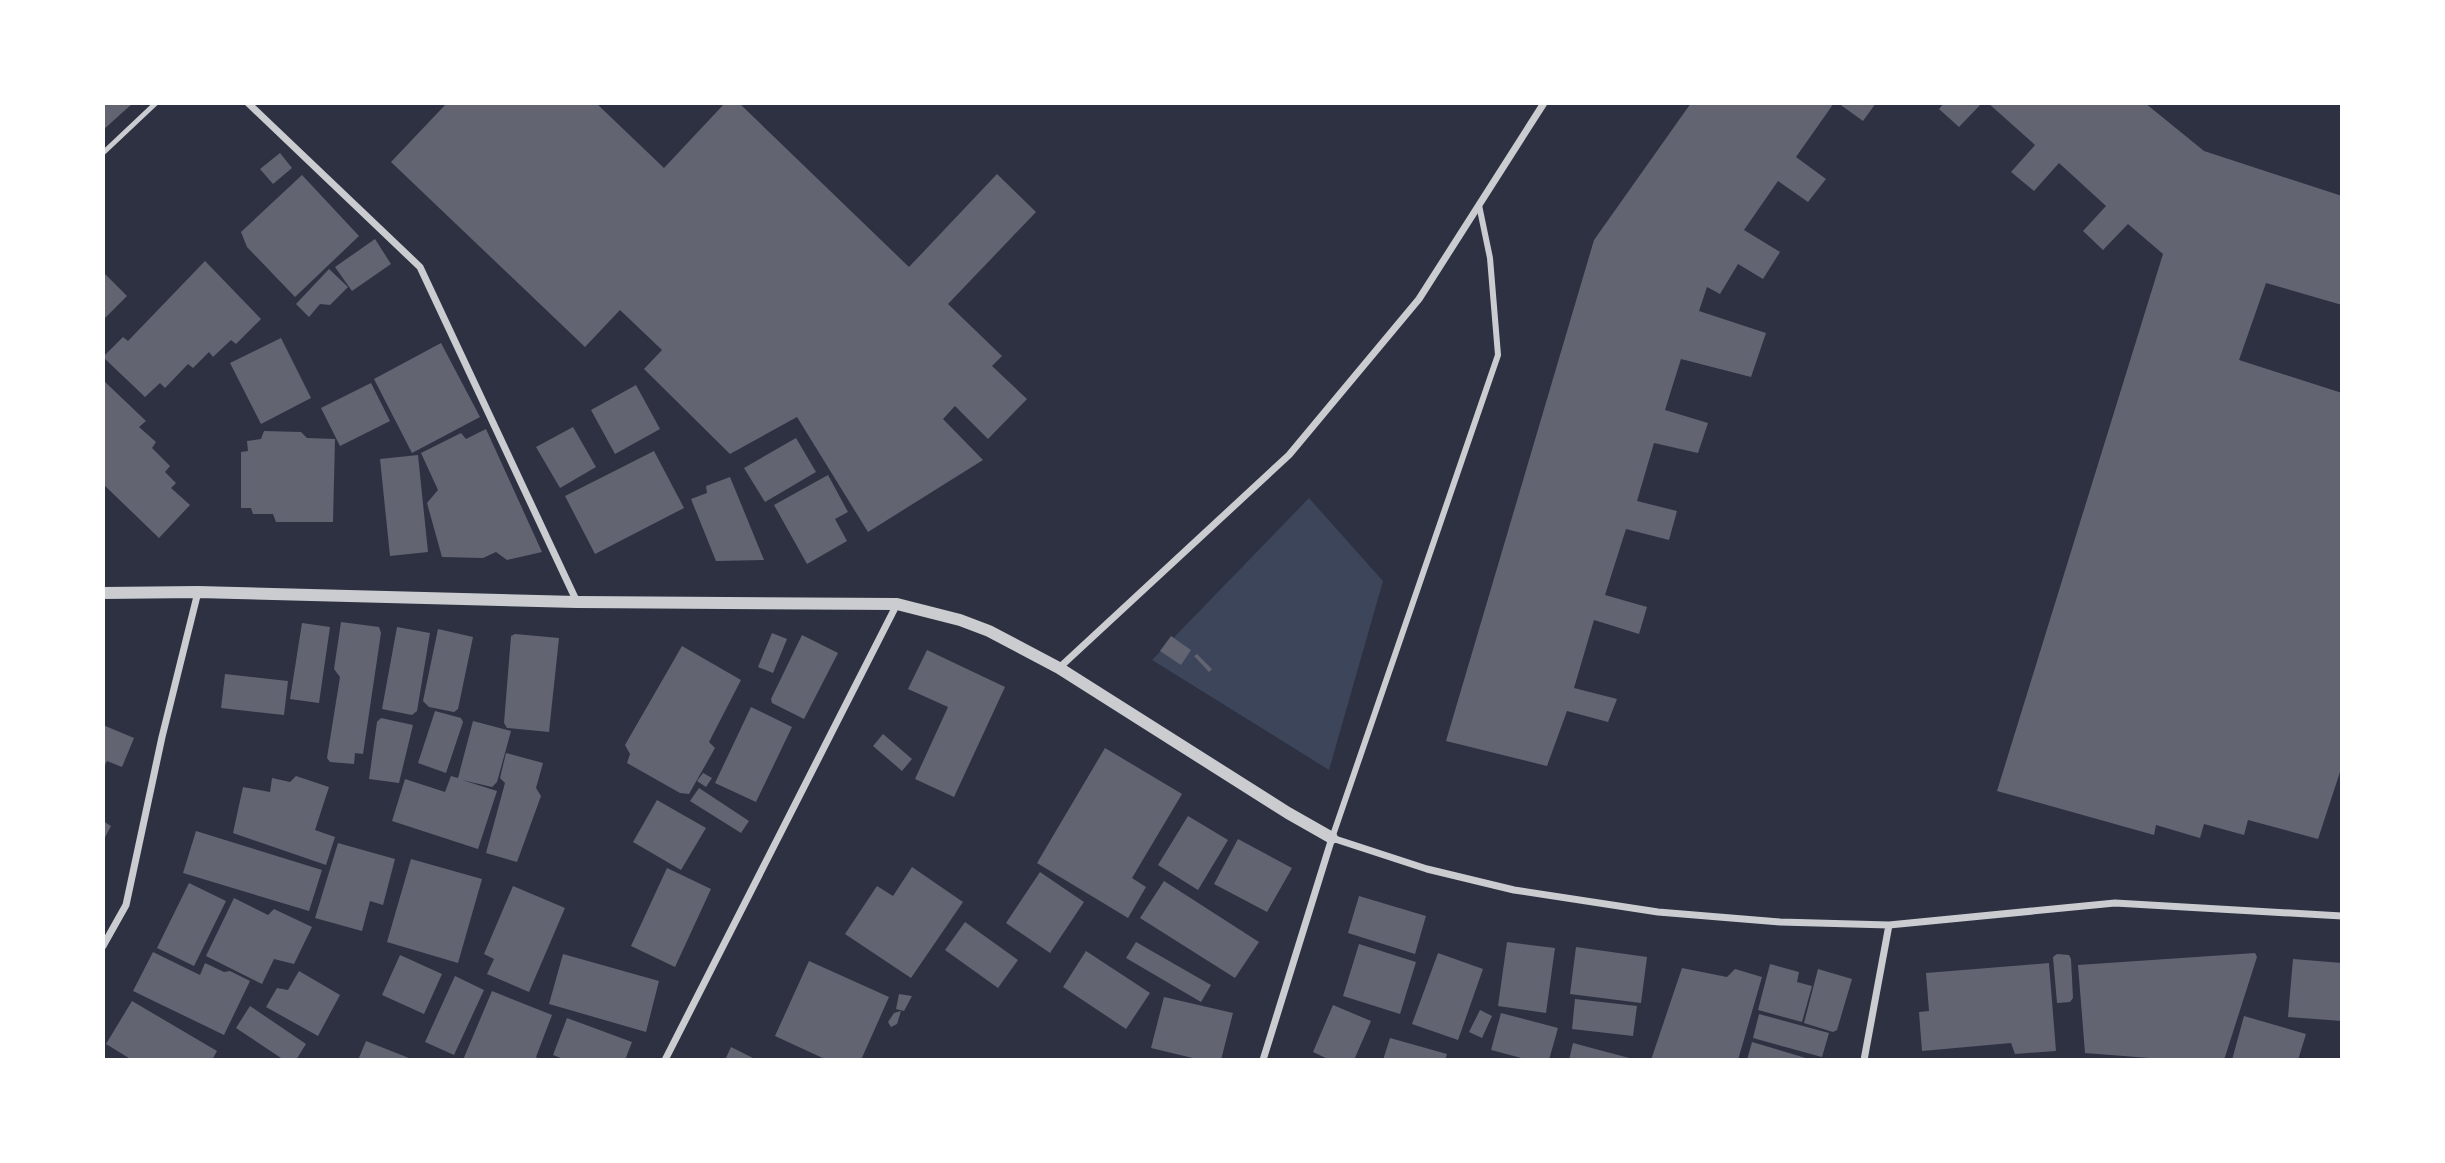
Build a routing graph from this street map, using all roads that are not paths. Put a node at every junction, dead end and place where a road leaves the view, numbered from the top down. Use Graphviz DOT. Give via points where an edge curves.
graph roads {
  1 [pos="156,103"];
  2 [pos="248,103"];
  3 [pos="1544,103"];
  4 [pos="103,153"];
  5 [pos="1479,205"];
  6 [pos="198,592"];
  7 [pos="103,593"];
  8 [pos="577,602"];
  9 [pos="897,604"];
  10 [pos="1059,667"];
  11 [pos="1332,838"];
  12 [pos="2342,916"];
  13 [pos="1889,925"];
  14 [pos="103,946"];
  15 [pos="665,1060"];
  16 [pos="1263,1060"];
  17 [pos="1864,1060"];
  1 -- 4 [label="lane"];
  2 -- 8 [label="street" via="420,267"];
  3 -- 5 [label="street"];
  5 -- 10 [label="street" via="1419,299 1289,455"];
  5 -- 11 [label="street" via="1498,355"];
  6 -- 7 [label="street"];
  6 -- 8 [label="street"];
  6 -- 14 [label="street" via="126,905"];
  8 -- 9 [label="street"];
  9 -- 10 [label="street" via="989,631"];
  9 -- 15 [label="street"];
  10 -- 11 [label="street"];
  11 -- 13 [label="street" via="1427,869 1514,890 1658,912"];
  11 -- 16 [label="street"];
  12 -- 13 [label="street" via="2115,903"];
  13 -- 17 [label="street"];
}
